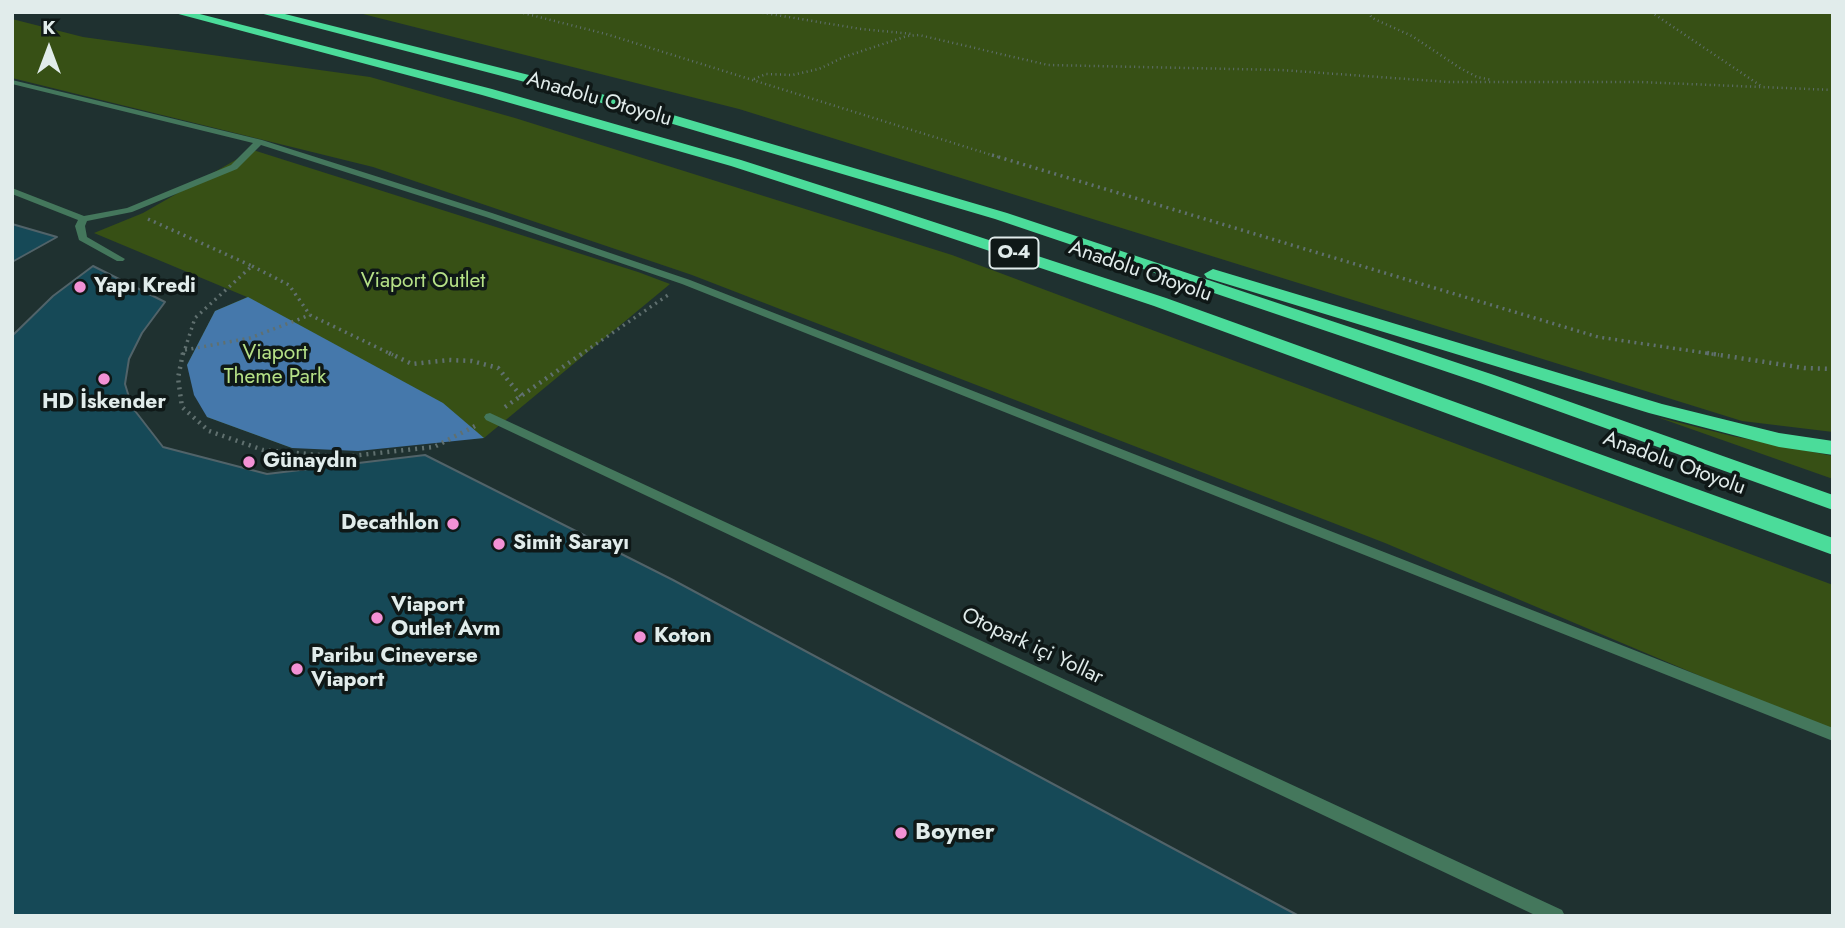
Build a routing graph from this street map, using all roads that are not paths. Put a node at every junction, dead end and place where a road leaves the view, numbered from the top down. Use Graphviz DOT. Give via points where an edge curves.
graph roads {
  1 [pos="177,12"];
  2 [pos="262,12"];
  3 [pos="12,82"];
  4 [pos="259,142"];
  5 [pos="12,191"];
  6 [pos="1001,216"];
  7 [pos="83,219"];
  8 [pos="120,259"];
  9 [pos="490,417"];
  10 [pos="1833,447"];
  11 [pos="1833,503"];
  12 [pos="1833,547"];
  13 [pos="1833,735"];
  14 [pos="1556,916"];
  1 -- 12 [label="highway, Anadolu Otoyolu / O-4" via="487,92 879,209 1173,306"];
  2 -- 6 [label="highway, Anadolu Otoyolu / O-4" via="589,95"];
  3 -- 4 [label="lane"];
  4 -- 7 [label="lane" via="234,167 129,210"];
  4 -- 13 [label="lane" via="686,282"];
  5 -- 7 [label="lane"];
  6 -- 10 [label="highway" via="1270,289 1656,409 1779,440"];
  6 -- 11 [label="highway, Anadolu Otoyolu / O-4" via="1487,379"];
  7 -- 8 [label="lane" via="82,238"];
  9 -- 14 [label="lane, Otopark içi Yollar"];
}
